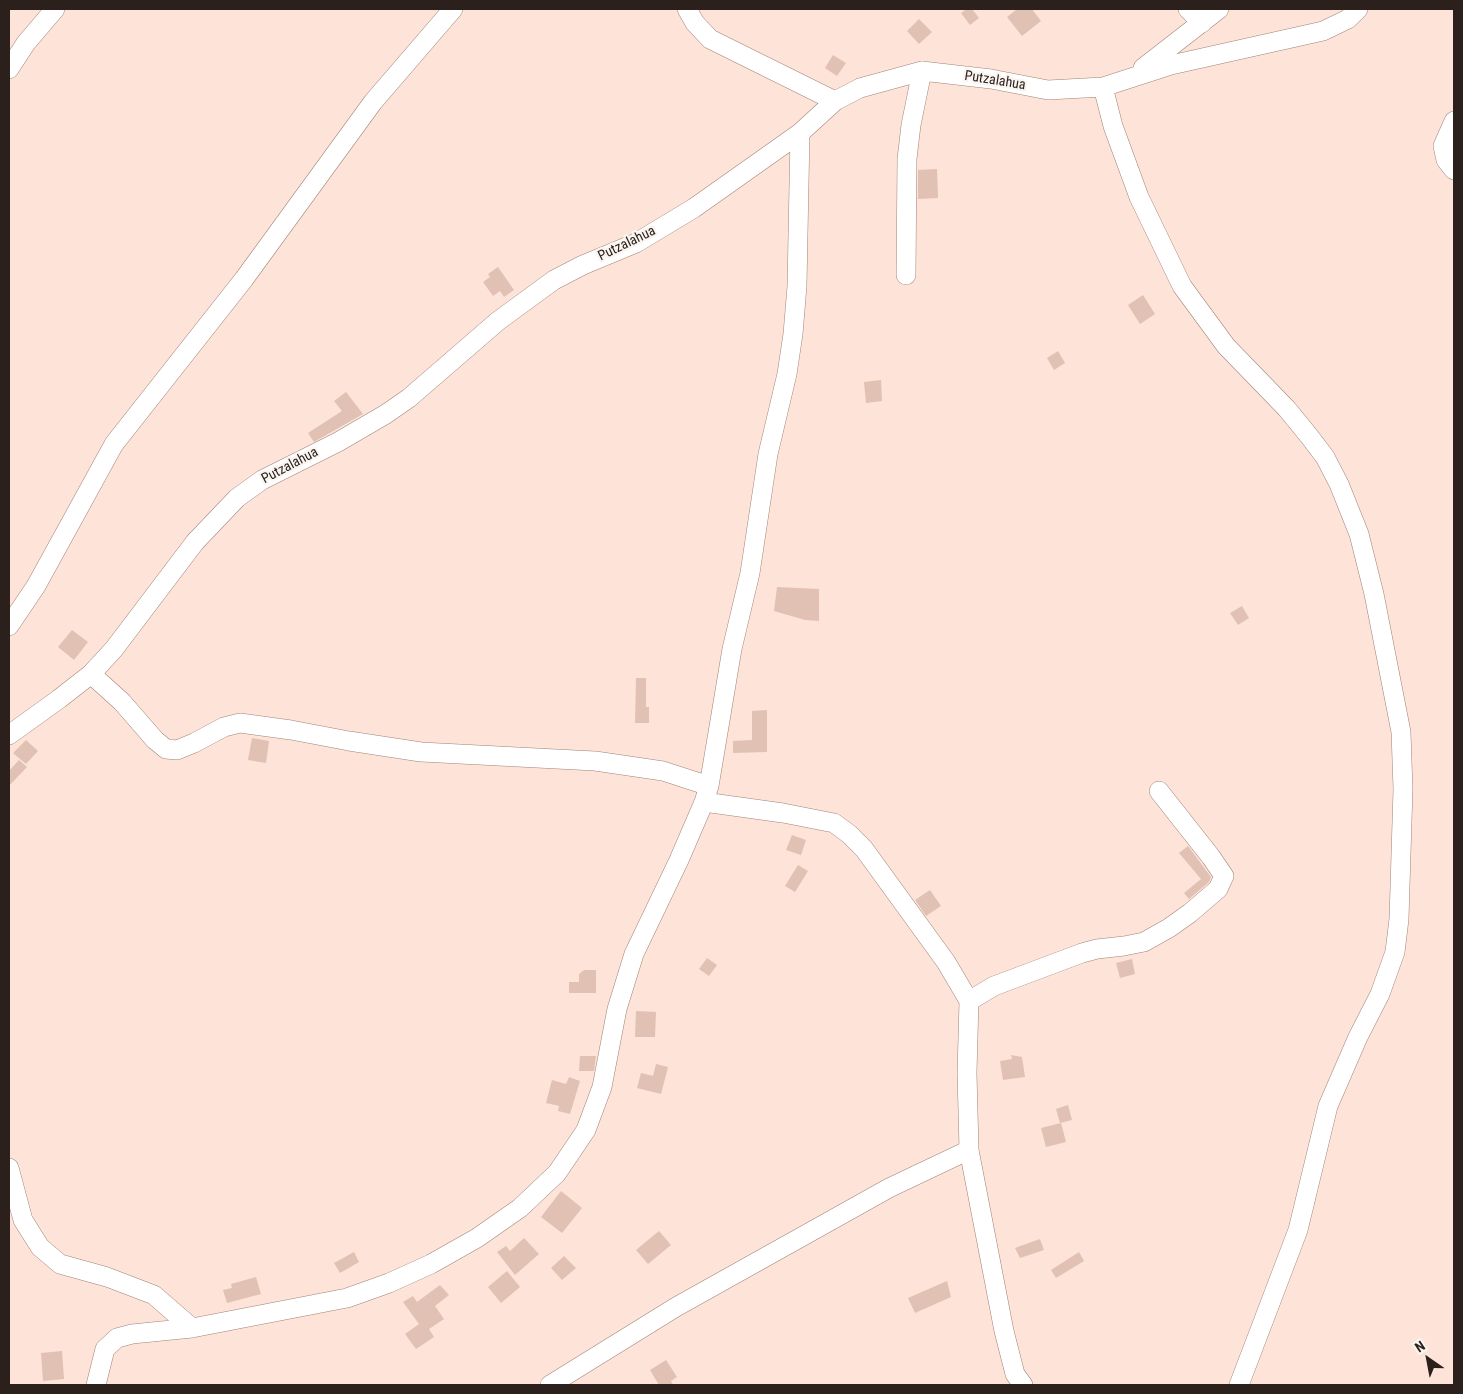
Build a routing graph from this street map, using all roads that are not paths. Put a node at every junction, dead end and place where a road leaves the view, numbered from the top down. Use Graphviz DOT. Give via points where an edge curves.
graph roads {
  1 [pos="55,9"];
  2 [pos="453,9"];
  3 [pos="687,9"];
  4 [pos="1188,9"];
  5 [pos="1219,9"];
  6 [pos="1358,9"];
  7 [pos="1202,23"];
  8 [pos="9,69"];
  9 [pos="922,71"];
  10 [pos="1132,77"];
  11 [pos="1103,87"];
  12 [pos="835,102"];
  13 [pos="1454,121"];
  14 [pos="800,133"];
  15 [pos="1454,170"];
  16 [pos="906,275"];
  17 [pos="9,626"];
  18 [pos="90,674"];
  19 [pos="9,735"];
  20 [pos="1159,791"];
  21 [pos="706,794"];
  22 [pos="969,1001"];
  23 [pos="969,1150"];
  24 [pos="9,1168"];
  25 [pos="192,1328"];
  26 [pos="96,1385"];
  27 [pos="550,1385"];
  28 [pos="1023,1385"];
  29 [pos="1239,1385"];
  1 -- 8 [label="street"];
  2 -- 17 [label="street" via="373,102 244,279 114,444 36,586"];
  3 -- 12 [label="street" via="710,39"];
  4 -- 7 [label="street"];
  5 -- 7 [label="street"];
  6 -- 10 [label="street, Putzalahua" via="1348,19 1323,31 1208,56"];
  7 -- 10 [label="street"];
  9 -- 11 [label="street, Putzalahua" via="1048,90"];
  9 -- 12 [label="street, Putzalahua" via="860,88"];
  9 -- 16 [label="street" via="907,160"];
  10 -- 11 [label="street, Putzalahua"];
  11 -- 29 [label="street" via="1113,126 1139,196 1182,286 1226,346 1309,436 1339,484 1359,534 1372,586 1400,732 1403,789 1395,952 1380,994 1328,1106 1298,1230"];
  12 -- 14 [label="street, Putzalahua"];
  13 -- 15 [label="street" via="1443,146 1446,160"];
  14 -- 18 [label="street, Putzalahua" via="694,208 644,238 554,280 498,321 386,414 262,480 237,498 195,542 114,649"];
  14 -- 21 [label="street" via="793,334"];
  18 -- 19 [label="street, Putzalahua"];
  18 -- 21 [label="street" via="166,748 177,750 224,727 240,723 421,752 596,761 663,771"];
  20 -- 22 [label="street" via="1224,876 1218,889 1183,918 1144,942 1082,953 994,986"];
  21 -- 22 [label="street" via="834,823 849,834 864,849 946,962"];
  21 -- 25 [label="street" via="634,954 617,1009 602,1088 586,1130 558,1173 520,1208 477,1238 389,1283 347,1298"];
  22 -- 23 [label="street"];
  23 -- 27 [label="street" via="889,1188 676,1307"];
  23 -- 28 [label="street" via="1004,1331 1016,1374"];
  24 -- 25 [label="street" via="24,1220 40,1247 60,1264 154,1295"];
  25 -- 26 [label="street" via="117,1338 105,1349"];
}
